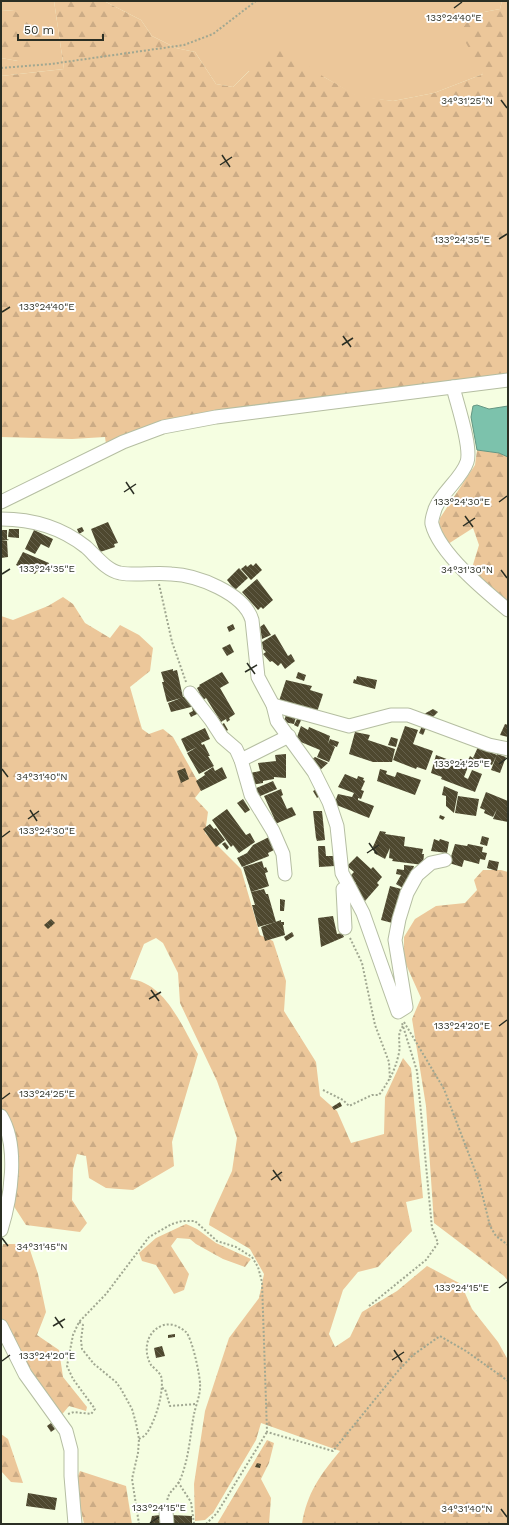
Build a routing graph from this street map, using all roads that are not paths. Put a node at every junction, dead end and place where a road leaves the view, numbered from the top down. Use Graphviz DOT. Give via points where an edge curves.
graph roads {
  1 [pos="508,380"];
  2 [pos="453,388"];
  3 [pos="1,502"];
  4 [pos="1,519"];
  5 [pos="508,610"];
  6 [pos="190,693"];
  7 [pos="273,705"];
  8 [pos="289,736"];
  9 [pos="508,748"];
  10 [pos="241,760"];
  11 [pos="445,860"];
  12 [pos="285,874"];
  13 [pos="348,888"];
  14 [pos="345,928"];
  15 [pos="1,1116"];
  16 [pos="1,1230"];
  17 [pos="1,1326"];
  18 [pos="75,1524"];
  1 -- 2 [label="street"];
  2 -- 3 [label="street" via="163,427 123,442"];
  2 -- 5 [label="street" via="469,450 467,462 435,508 432,522 436,535 462,568"];
  4 -- 7 [label="street" via="26,521 52,528 85,546 110,569 119,573 172,574 200,579 240,601 250,612 258,677"];
  6 -- 10 [label="street" via="212,720 222,738 236,749"];
  7 -- 8 [label="street" via="277,721"];
  7 -- 9 [label="street" via="349,726 391,715 408,715 489,745"];
  8 -- 10 [label="street"];
  8 -- 13 [label="street" via="314,772 329,802 337,826 342,873"];
  10 -- 12 [label="street" via="251,795 273,831 283,854"];
  11 -- 13 [label="street" via="431,864 417,875 407,893 395,940 406,1007 398,1012 363,913"];
  13 -- 14 [label="street" via="343,889"];
  15 -- 16 [label="street" via="7,1126 10,1147 11,1189"];
  17 -- 18 [label="street" via="25,1374 66,1431 71,1450"];
}
